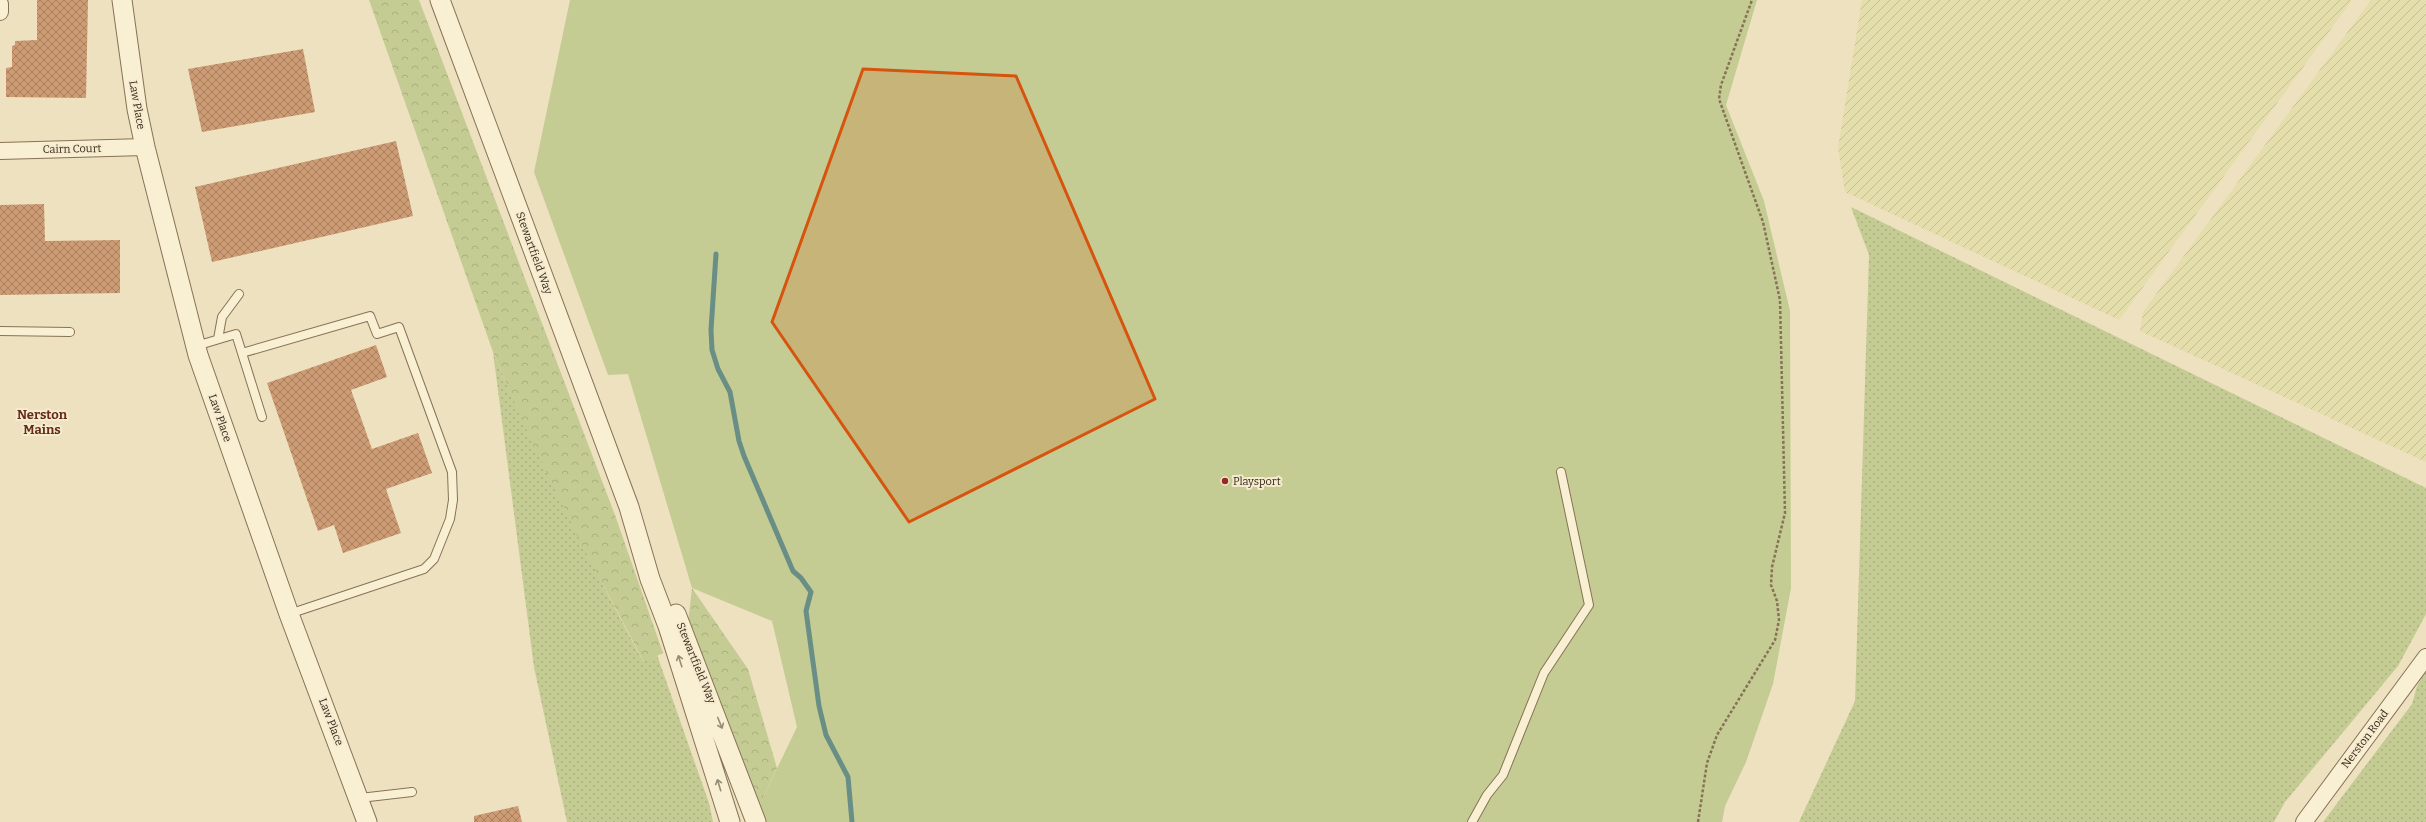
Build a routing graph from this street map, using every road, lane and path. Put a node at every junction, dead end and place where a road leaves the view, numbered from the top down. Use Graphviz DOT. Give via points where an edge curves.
graph roads {
  1 [pos="0,0"];
  2 [pos="122,0"];
  3 [pos="440,0"];
  4 [pos="1752,0"];
  5 [pos="0,4"];
  6 [pos="0,12"];
  7 [pos="145,147"];
  8 [pos="0,151"];
  9 [pos="239,294"];
  10 [pos="0,331"];
  11 [pos="70,332"];
  12 [pos="218,339"];
  13 [pos="196,346"];
  14 [pos="242,353"];
  15 [pos="262,417"];
  16 [pos="1561,472"];
  17 [pos="629,506"];
  18 [pos="289,614"];
  19 [pos="2426,657"];
  20 [pos="412,792"];
  21 [pos="360,798"];
  22 [pos="367,822"];
  23 [pos="730,822"];
  24 [pos="756,822"];
  25 [pos="1472,822"];
  26 [pos="1698,822"];
  27 [pos="2304,822"];
  1 -- 5 [label="street"];
  2 -- 7 [label="street, Law Place" via="137,109"];
  3 -- 17 [label="street, Stewartfield Way"];
  4 -- 26 [label="path" via="1721,85 1719,99 1763,222 1780,300 1785,513 1775,548 1771,585 1777,601 1779,620 1775,640 1717,735 1706,763"];
  5 -- 6 [label="street"];
  7 -- 8 [label="street, Cairn Court"];
  7 -- 13 [label="street, Law Place"];
  9 -- 12 [label="lane" via="222,317"];
  10 -- 11 [label="lane"];
  12 -- 13 [label="lane"];
  12 -- 14 [label="lane" via="236,334"];
  13 -- 18 [label="street, Law Place"];
  14 -- 15 [label="lane"];
  14 -- 18 [label="lane" via="370,316 377,334 399,327 452,472 453,500 450,519 434,559 424,569"];
  16 -- 25 [label="lane" via="1589,605 1544,673 1503,775 1486,795"];
  23 -- 17 [label="street, Stewartfield Way, one-way" via="671,633 650,580"];
  17 -- 24 [label="street, Stewartfield Way, one-way" via="679,620"];
  18 -- 21 [label="street, Law Place"];
  19 -- 27 [label="street, Nerston Road"];
  20 -- 21 [label="lane"];
  21 -- 22 [label="street, Law Place"];
}
